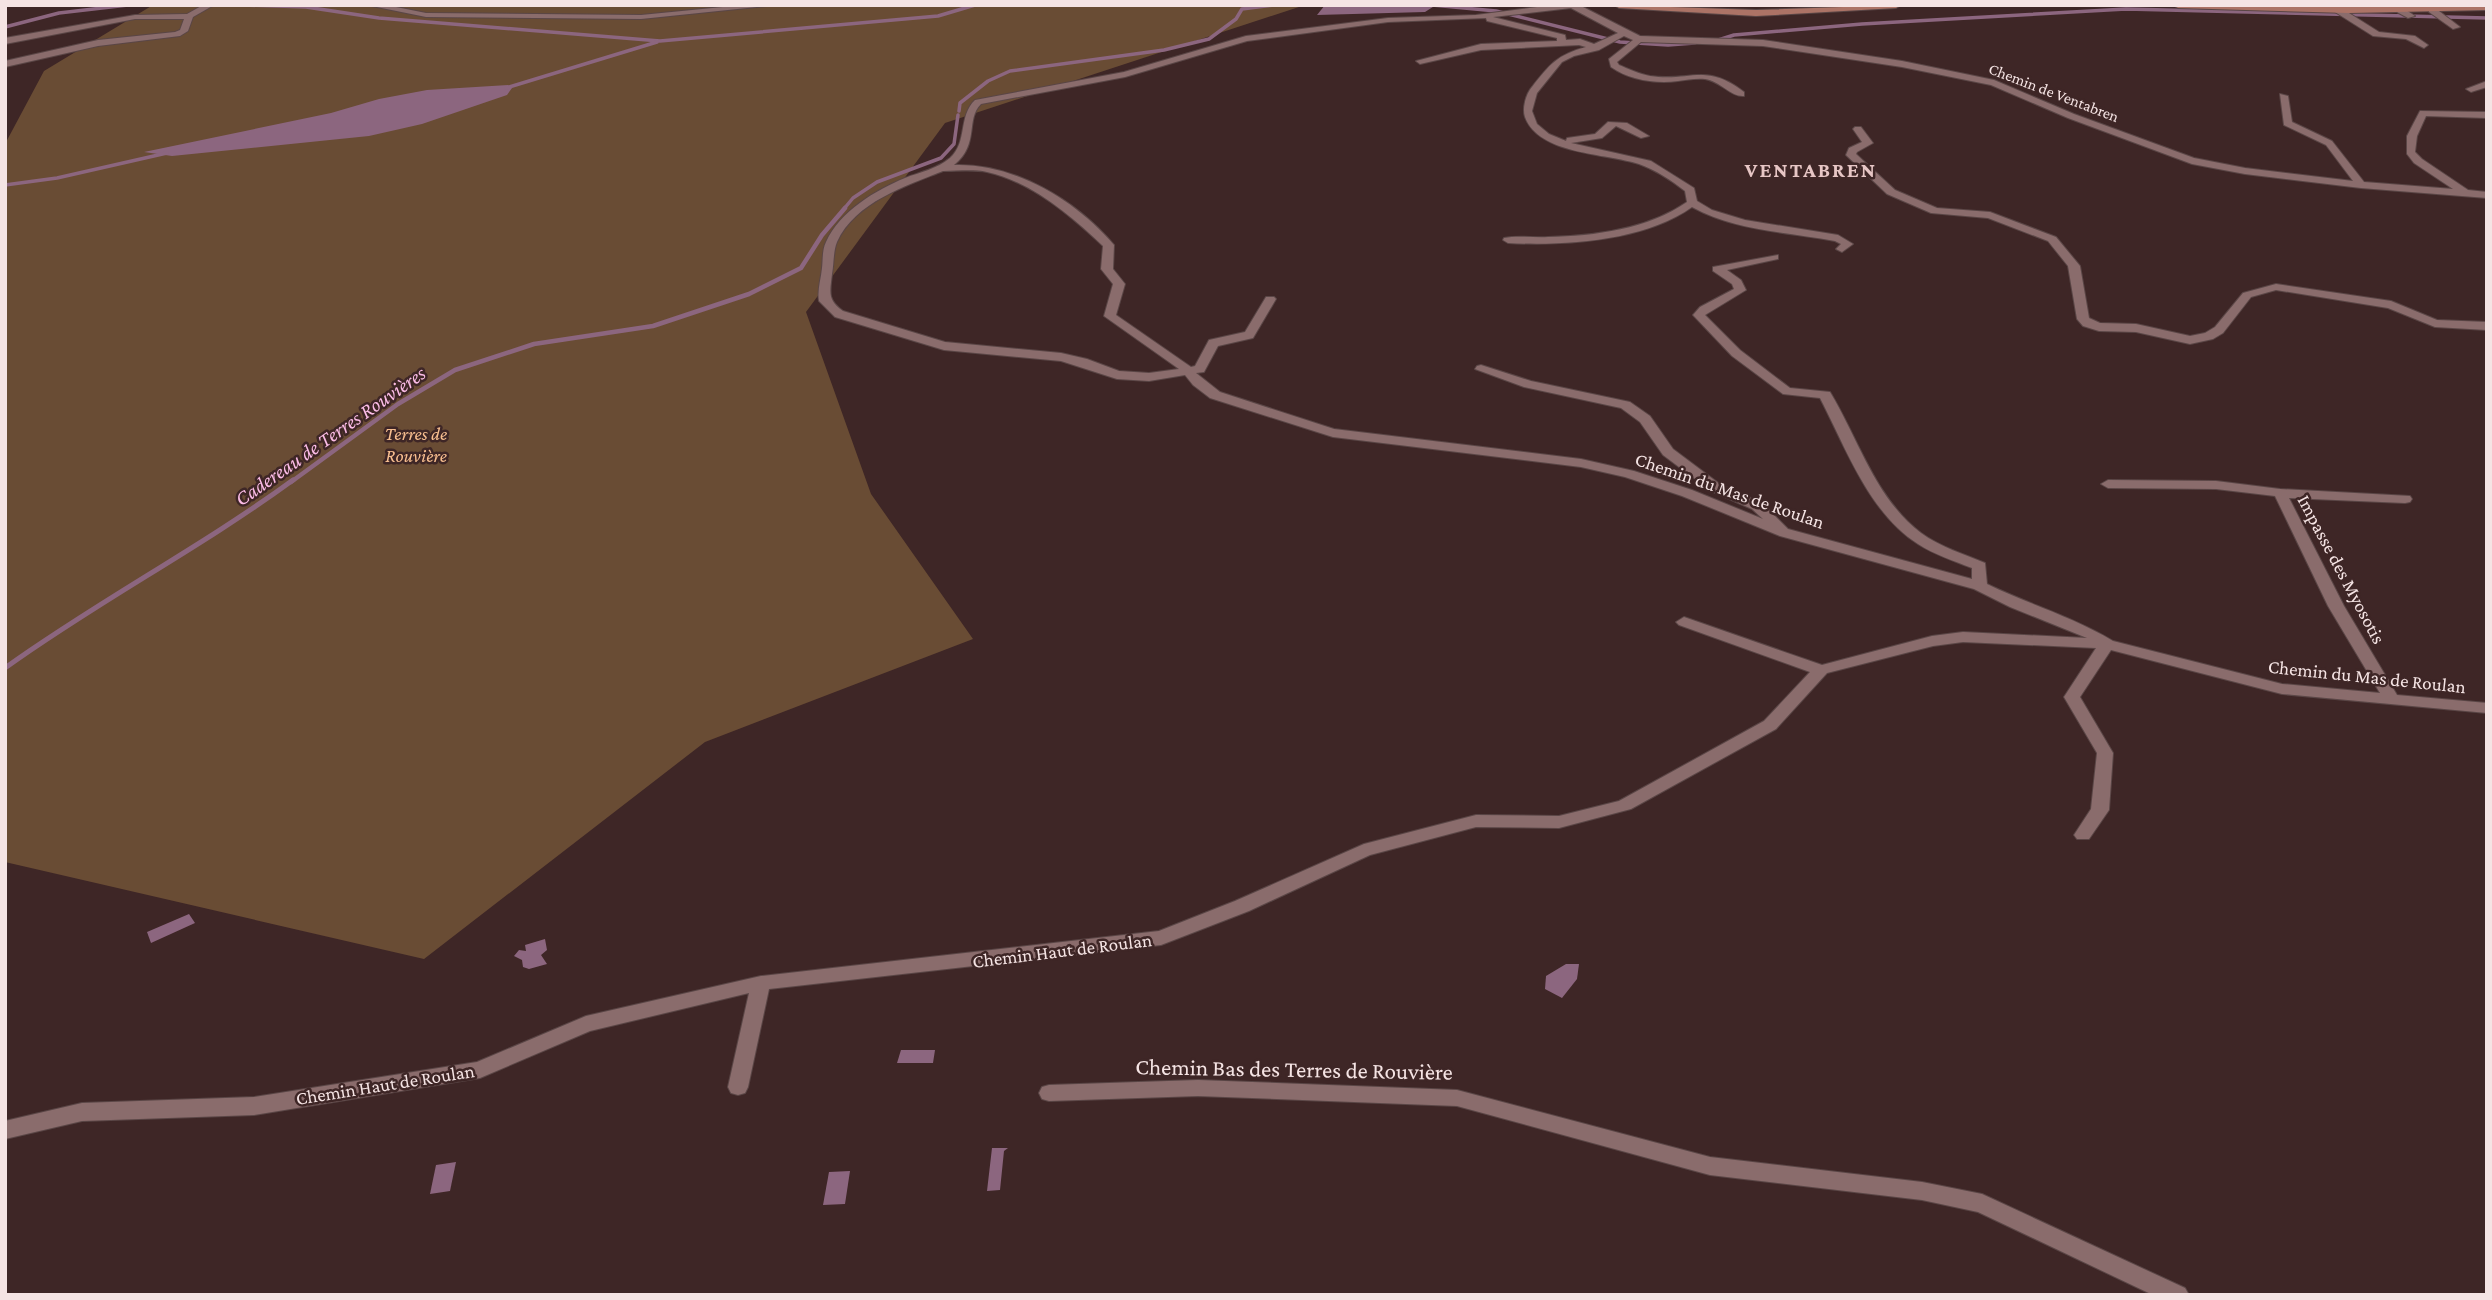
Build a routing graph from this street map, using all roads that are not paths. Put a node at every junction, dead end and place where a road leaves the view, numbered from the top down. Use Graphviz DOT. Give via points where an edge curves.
graph roads {
  1 [pos="211,5"];
  2 [pos="371,5"];
  3 [pos="773,5"];
  4 [pos="1573,5"];
  5 [pos="1619,5"];
  6 [pos="1896,5"];
  7 [pos="2178,5"];
  8 [pos="2487,7"];
  9 [pos="2341,11"];
  10 [pos="2434,13"];
  11 [pos="189,16"];
  12 [pos="1481,16"];
  13 [pos="2456,27"];
  14 [pos="1616,38"];
  15 [pos="5,41"];
  16 [pos="1635,42"];
  17 [pos="1561,43"];
  18 [pos="2424,46"];
  19 [pos="1597,48"];
  20 [pos="1420,61"];
  21 [pos="5,64"];
  22 [pos="2487,84"];
  23 [pos="2471,89"];
  24 [pos="1741,94"];
  25 [pos="2283,96"];
  26 [pos="2487,115"];
  27 [pos="1858,129"];
  28 [pos="1644,136"];
  29 [pos="1554,141"];
  30 [pos="1574,145"];
  31 [pos="1669,162"];
  32 [pos="937,170"];
  33 [pos="2361,185"];
  34 [pos="2465,192"];
  35 [pos="2487,195"];
  36 [pos="1692,203"];
  37 [pos="1508,240"];
  38 [pos="1842,249"];
  39 [pos="1774,257"];
  40 [pos="1270,299"];
  41 [pos="2487,327"];
  42 [pos="1481,369"];
  43 [pos="1190,372"];
  44 [pos="2108,484"];
  45 [pos="2280,493"];
  46 [pos="2405,499"];
  47 [pos="1785,533"];
  48 [pos="1979,586"];
  49 [pos="1684,622"];
  50 [pos="2107,644"];
  51 [pos="1821,670"];
  52 [pos="2392,699"];
  53 [pos="2487,708"];
  54 [pos="2083,835"];
  55 [pos="761,983"];
  56 [pos="738,1087"];
  57 [pos="1049,1093"];
  58 [pos="5,1130"];
  59 [pos="2177,1295"];
  1 -- 11 [label="street"];
  2 -- 3 [label="street" via="426,15 628,17"];
  4 -- 12 [label="street, Chemin du Mas de Roulan"];
  4 -- 14 [label="street, Chemin de Ventabren" via="1592,13"];
  5 -- 6 [label="main road" via="1775,13"];
  7 -- 9 [label="main road"];
  8 -- 10 [label="main road"];
  9 -- 10 [label="main road"];
  9 -- 18 [label="street" via="2376,34 2408,36"];
  10 -- 13 [label="street"];
  11 -- 15 [label="street" via="135,17"];
  11 -- 21 [label="street" via="184,31 177,34 99,43"];
  12 -- 17 [label="street" via="1552,33 1562,37"];
  12 -- 32 [label="street, Chemin du Mas de Roulan" via="1388,20 1246,39 1125,74 991,98 972,106 965,149"];
  14 -- 16 [label="street, Chemin de Ventabren"];
  14 -- 19 [label="street"];
  16 -- 24 [label="street" via="1612,61 1615,67 1653,80 1714,77"];
  16 -- 33 [label="street, Chemin de Ventabren" via="1763,43 1902,64 1985,81 2192,161"];
  17 -- 19 [label="street" via="1580,42"];
  17 -- 20 [label="street" via="1481,47"];
  19 -- 29 [label="street" via="1562,57 1531,95 1528,115 1532,127"];
  22 -- 23 [label="street"];
  25 -- 33 [label="street" via="2287,123 2329,143"];
  26 -- 34 [label="street" via="2423,113 2412,136 2410,152 2418,161"];
  27 -- 41 [label="street" via="1868,143 1852,150 1851,155 1891,192 1936,211 1990,215 2052,239 2074,266 2083,319 2099,327 2136,328 2190,340 2209,336 2232,317 2247,296 2276,287 2392,305 2435,323"];
  28 -- 29 [label="street" via="1615,123 1599,137"];
  29 -- 30 [label="street"];
  30 -- 31 [label="street"];
  30 -- 36 [label="street" via="1671,174 1690,190"];
  32 -- 43 [label="street, Chemin du Mas de Roulan" via="1002,173 1047,196 1090,227 1109,245 1107,269 1119,284 1110,316"];
  32 -- 43 [label="street, Chemin du Mas de Roulan" via="905,182 846,222 827,255 826,306 930,343 962,349 1062,357 1117,375"];
  33 -- 34 [label="street, Chemin de Ventabren"];
  34 -- 35 [label="street, Chemin de Ventabren"];
  36 -- 37 [label="street" via="1662,222 1572,239"];
  36 -- 38 [label="street" via="1739,223 1838,237 1848,244"];
  39 -- 48 [label="street" via="1717,268 1737,282 1740,290 1699,315 1736,353 1787,391 1825,395 1858,458 1894,512 1914,535 1980,566"];
  40 -- 43 [label="street" via="1249,335 1213,343 1200,369"];
  42 -- 47 [label="street" via="1625,405 1645,419 1668,452 1716,488 1757,506"];
  43 -- 47 [label="street, Chemin du Mas de Roulan" via="1215,395 1333,433 1581,463 1687,493"];
  44 -- 45 [label="street, Impasse des Myosotis" via="2224,485"];
  45 -- 46 [label="street, Impasse des Myosotis"];
  45 -- 52 [label="street, Impasse des Myosotis" via="2336,606"];
  47 -- 48 [label="street, Chemin du Mas de Roulan"];
  48 -- 50 [label="street, Chemin du Mas de Roulan"];
  49 -- 51 [label="street"];
  50 -- 51 [label="street" via="1963,637"];
  50 -- 52 [label="street, Chemin du Mas de Roulan" via="2281,689"];
  50 -- 54 [label="street" via="2072,697 2105,753 2100,810"];
  51 -- 55 [label="street, Chemin Haut de Roulan" via="1770,725 1625,806 1559,822 1476,821 1364,850 1161,938"];
  52 -- 53 [label="street, Chemin du Mas de Roulan"];
  55 -- 56 [label="street"];
  55 -- 58 [label="street, Chemin Haut de Roulan" via="586,1024 480,1070 254,1106 82,1112"];
  57 -- 59 [label="street, Chemin Bas des Terres de Rouvière" via="1198,1088 1457,1098 1710,1166 1923,1191 1982,1203"];
}
